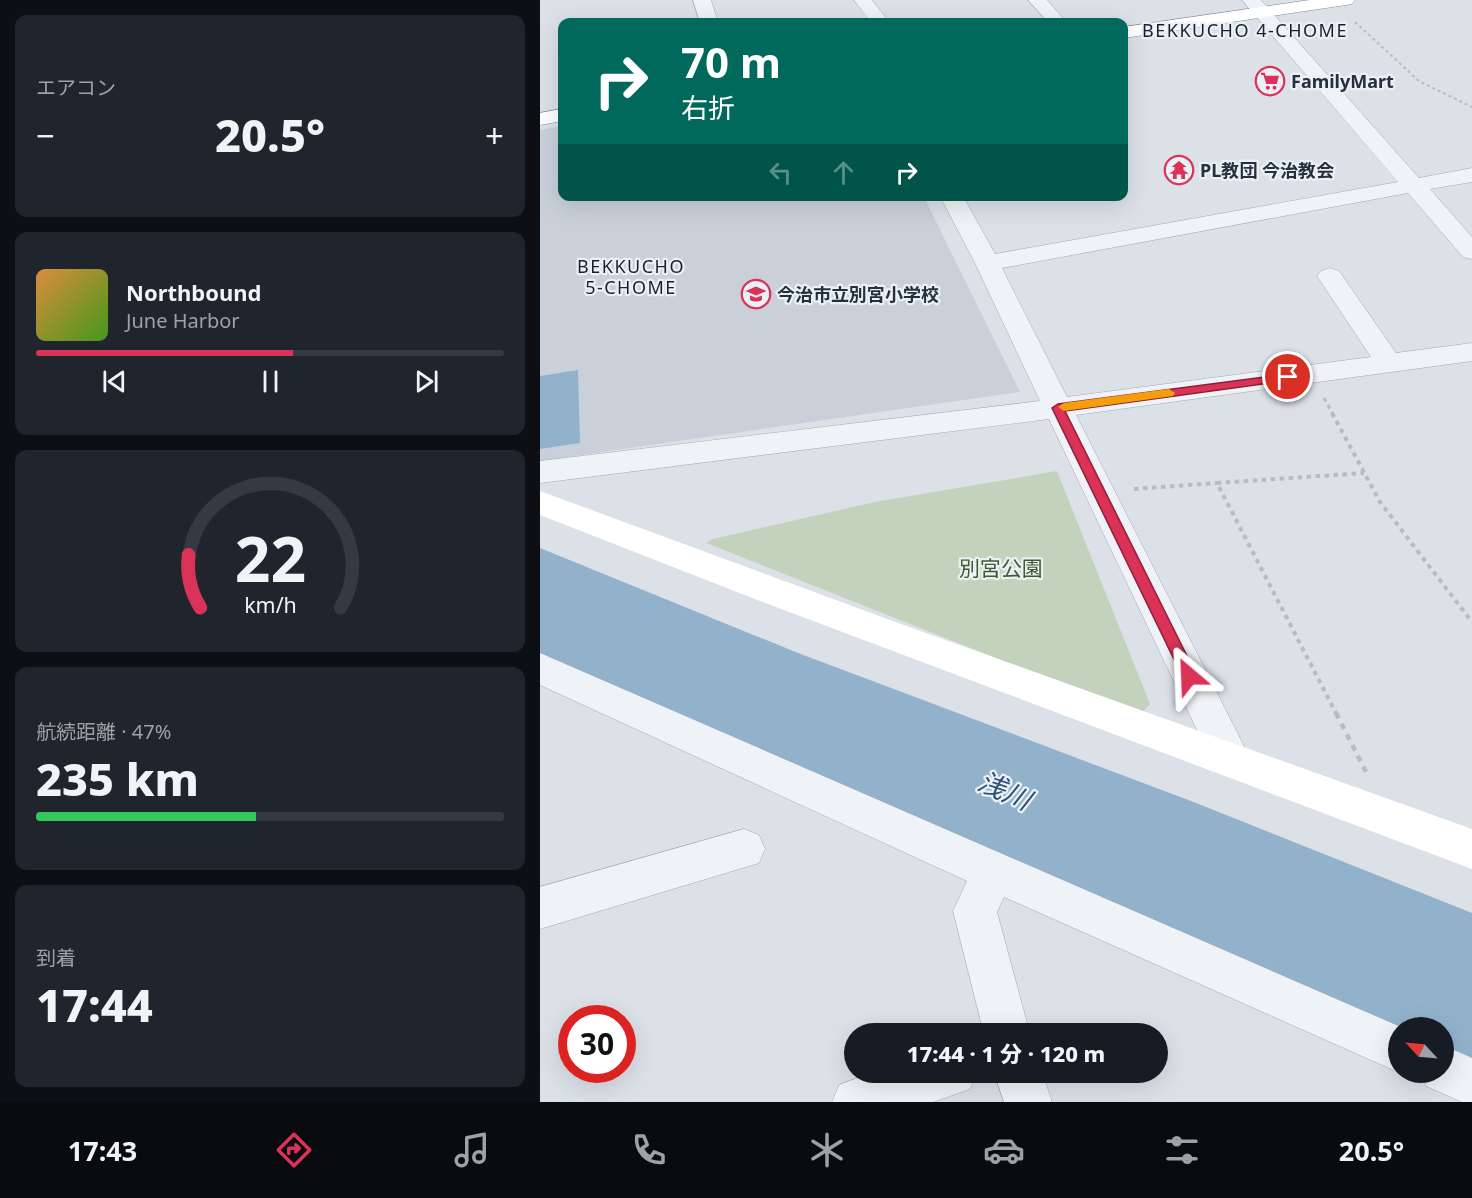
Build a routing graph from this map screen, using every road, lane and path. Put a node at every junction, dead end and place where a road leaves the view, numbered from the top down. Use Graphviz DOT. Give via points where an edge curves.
graph roads {
  1 [pos="702,0"];
  2 [pos="863,0"];
  3 [pos="1037,0"];
  4 [pos="1339,1"];
  5 [pos="1260,4"];
  6 [pos="709,18"];
  7 [pos="877,18"];
  8 [pos="1053,18"];
  9 [pos="1128,21"];
  10 [pos="1128,32"];
  11 [pos="558,104"];
  12 [pos="540,106"];
  13 [pos="1472,107"];
  14 [pos="558,117"];
  15 [pos="540,119"];
  16 [pos="1472,175"];
  17 [pos="1412,187"];
  18 [pos="954,201"];
  19 [pos="1472,252"];
  20 [pos="987,263"];
  21 [pos="1330,276"];
  22 [pos="1472,352"];
  23 [pos="1389,363"];
  24 [pos="1311,374"];
  25 [pos="1058,408"];
  26 [pos="540,472"];
  27 [pos="1364,473"];
  28 [pos="1217,483"];
  29 [pos="1099,491"];
  30 [pos="540,502"];
  31 [pos="1472,622"];
  32 [pos="540,668"];
  33 [pos="1230,758"];
  34 [pos="1390,818"];
  35 [pos="744,849"];
  36 [pos="1472,849"];
  37 [pos="994,872"];
  38 [pos="540,908"];
  39 [pos="1004,1023"];
  40 [pos="1388,1045"];
  41 [pos="1454,1074"];
  42 [pos="1472,1082"];
  43 [pos="917,1083"];
  44 [pos="1022,1083"];
  45 [pos="856,1102"];
  46 [pos="1028,1102"];
  1 -- 6 [label="street"];
  2 -- 7 [label="street"];
  3 -- 8 [label="street"];
  4 -- 5 [label="main road"];
  4 -- 13 [label="path" via="1419,81"];
  5 -- 9 [label="main road"];
  5 -- 10 [label="main road"];
  5 -- 17 [label="street"];
  11 -- 12 [label="main road"];
  14 -- 15 [label="main road"];
  16 -- 17 [label="street"];
  17 -- 19 [label="street"];
  17 -- 20 [label="street"];
  18 -- 20 [label="street"];
  20 -- 25 [label="street"];
  21 -- 23 [label="street"];
  22 -- 23 [label="street"];
  23 -- 24 [label="street"];
  24 -- 25 [label="street"];
  24 -- 27 [label="path"];
  25 -- 26 [label="street"];
  25 -- 29 [label="street"];
  27 -- 28 [label="path"];
  27 -- 31 [label="path" via="1380,502"];
  28 -- 29 [label="path"];
  28 -- 34 [label="path"];
  29 -- 33 [label="street"];
  30 -- 33 [label="main road" via="663,551"];
  32 -- 37 [label="street"];
  33 -- 34 [label="main road"];
  34 -- 36 [label="main road"];
  35 -- 38 [label="street"];
  37 -- 39 [label="street" via="975,911"];
  37 -- 40 [label="street"];
  41 -- 42 [label="street"];
  43 -- 45 [label="street"];
  44 -- 46 [label="street"];
}
